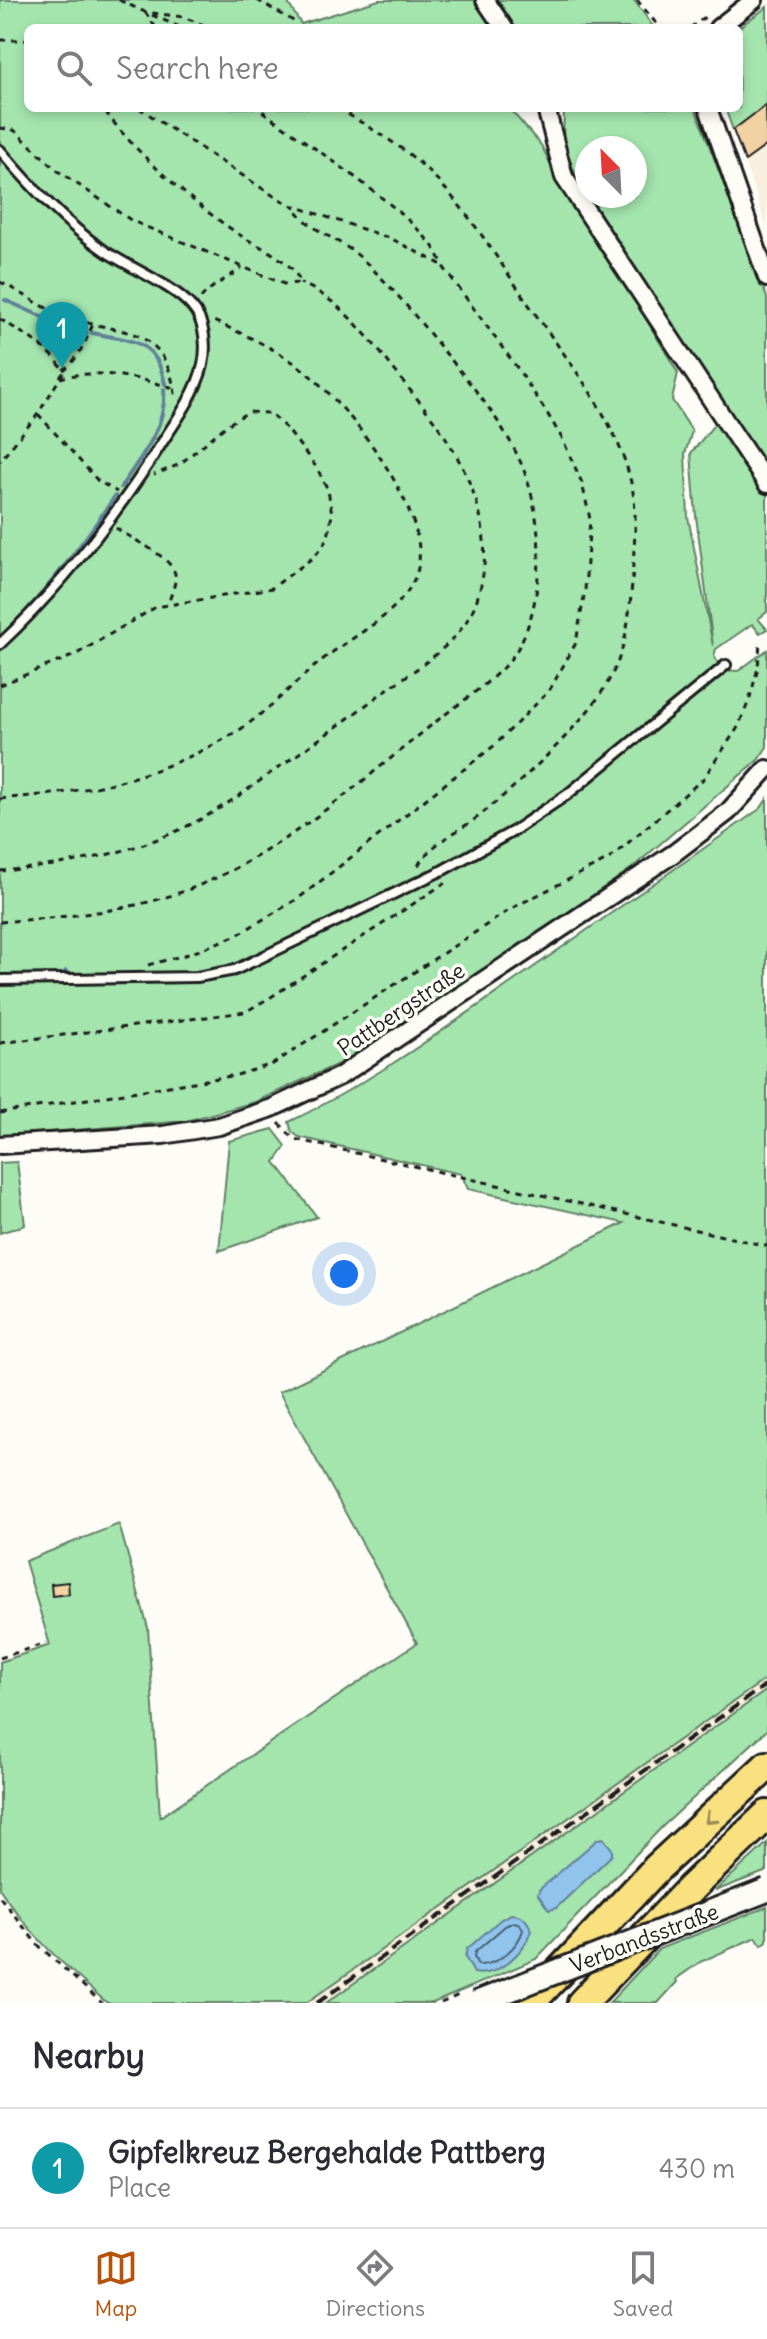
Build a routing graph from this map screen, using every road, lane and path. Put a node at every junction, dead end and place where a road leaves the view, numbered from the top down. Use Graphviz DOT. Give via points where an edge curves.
graph roads {
  1 [pos="119,0"];
  2 [pos="257,0"];
  3 [pos="485,0"];
  4 [pos="637,0"];
  5 [pos="754,0"];
  6 [pos="145,12"];
  7 [pos="714,20"];
  8 [pos="297,23"];
  9 [pos="153,24"];
  10 [pos="173,24"];
  11 [pos="201,24"];
  12 [pos="501,24"];
  13 [pos="657,24"];
  14 [pos="0,40"];
  15 [pos="24,40"];
  16 [pos="106,112"];
  17 [pos="145,112"];
  18 [pos="264,112"];
  19 [pos="344,112"];
  20 [pos="547,112"];
  21 [pos="709,112"];
  22 [pos="0,128"];
  23 [pos="0,150"];
  24 [pos="294,206"];
  25 [pos="442,265"];
  26 [pos="242,267"];
  27 [pos="767,278"];
  28 [pos="0,282"];
  29 [pos="300,283"];
  30 [pos="195,310"];
  31 [pos="0,319"];
  32 [pos="93,324"];
  33 [pos="63,372"];
  34 [pos="60,379"];
  35 [pos="38,414"];
  36 [pos="0,461"];
  37 [pos="139,479"];
  38 [pos="767,484"];
  39 [pos="124,498"];
  40 [pos="106,521"];
  41 [pos="168,605"];
  42 [pos="760,642"];
  43 [pos="0,644"];
  44 [pos="726,665"];
  45 [pos="0,685"];
  46 [pos="767,769"];
  47 [pos="0,799"];
  48 [pos="0,871"];
  49 [pos="451,877"];
  50 [pos="413,883"];
  51 [pos="0,922"];
  52 [pos="146,966"];
  53 [pos="0,980"];
  54 [pos="0,1043"];
  55 [pos="272,1108"];
  56 [pos="0,1113"];
  57 [pos="0,1145"];
  58 [pos="767,1246"];
  59 [pos="46,1643"];
  60 [pos="0,1658"];
  61 [pos="767,1766"];
  62 [pos="767,1815"];
  63 [pos="767,1890"];
  64 [pos="0,1897"];
  65 [pos="102,2003"];
  66 [pos="476,2003"];
  67 [pos="530,2003"];
  68 [pos="582,2003"];
  1 -- 6 [label="path"];
  2 -- 8 [label="path"];
  3 -- 12 [label="street"];
  4 -- 13 [label="path"];
  5 -- 7 [label="street"];
  6 -- 9 [label="path"];
  6 -- 10 [label="path"];
  6 -- 11 [label="path"];
  14 -- 15 [label="path"];
  16 -- 29 [label="path" via="126,138 187,193 288,266"];
  17 -- 24 [label="path"];
  18 -- 25 [label="path" via="400,210 438,252"];
  19 -- 50 [label="path" via="420,163 462,207 610,427 634,498 630,601 614,674 532,769 424,856"];
  20 -- 38 [label="street" via="564,177"];
  21 -- 27 [label="street"];
  22 -- 26 [label="path" via="14,130 58,171 132,221"];
  23 -- 30 [label="lane" via="78,230"];
  24 -- 25 [label="path" via="392,239"];
  24 -- 51 [label="path" via="307,222 355,253 403,301 482,400 515,451 538,526 533,611 524,638 479,687 255,859 156,900"];
  25 -- 52 [label="path" via="526,380 582,483 590,519 576,643 549,691 495,745 299,898 237,935"];
  26 -- 29 [label="path" via="284,284"];
  26 -- 30 [label="path" via="207,291"];
  28 -- 32 [label="path" via="57,313"];
  29 -- 48 [label="path" via="332,303 363,334 440,426 458,456 476,501 483,540 483,579 474,609 441,650 224,807 108,855"];
  30 -- 37 [label="lane" via="204,336 203,366"];
  30 -- 47 [label="path" via="296,365 357,424 383,461 414,527 416,574 392,609 228,737 160,768 120,779 79,790"];
  31 -- 33 [label="path" via="50,353"];
  32 -- 33 [label="path"];
  32 -- 34 [label="path" via="147,339 162,355 174,388 117,375"];
  33 -- 34 [label="path"];
  34 -- 35 [label="path"];
  35 -- 36 [label="path"];
  35 -- 39 [label="path" via="98,481"];
  37 -- 39 [label="lane"];
  37 -- 41 [label="path" via="180,464 248,412 269,413 317,468 328,490 328,538 315,556 272,588"];
  39 -- 40 [label="lane"];
  40 -- 41 [label="path" via="159,554 174,571"];
  40 -- 43 [label="lane"];
  41 -- 45 [label="path" via="75,655"];
  42 -- 56 [label="path" via="758,668 737,729 703,779 609,859 514,907 273,1064 237,1075"];
  44 -- 50 [label="lane" via="568,794 512,832"];
  46 -- 55 [label="street, Pattbergstraße" via="728,812 673,854 340,1076"];
  49 -- 54 [label="path" via="245,1012"];
  50 -- 53 [label="lane" via="235,970 197,977"];
  55 -- 57 [label="street, Pattbergstraße" via="219,1126 163,1135"];
  55 -- 58 [label="path" via="294,1139"];
  59 -- 60 [label="path"];
  61 -- 67 [label="highway, one-way" via="657,1868"];
  62 -- 68 [label="highway"];
  63 -- 66 [label="main road, Verbandsstraße, bridge"];
  64 -- 65 [label="path" via="37,1944"];
}
